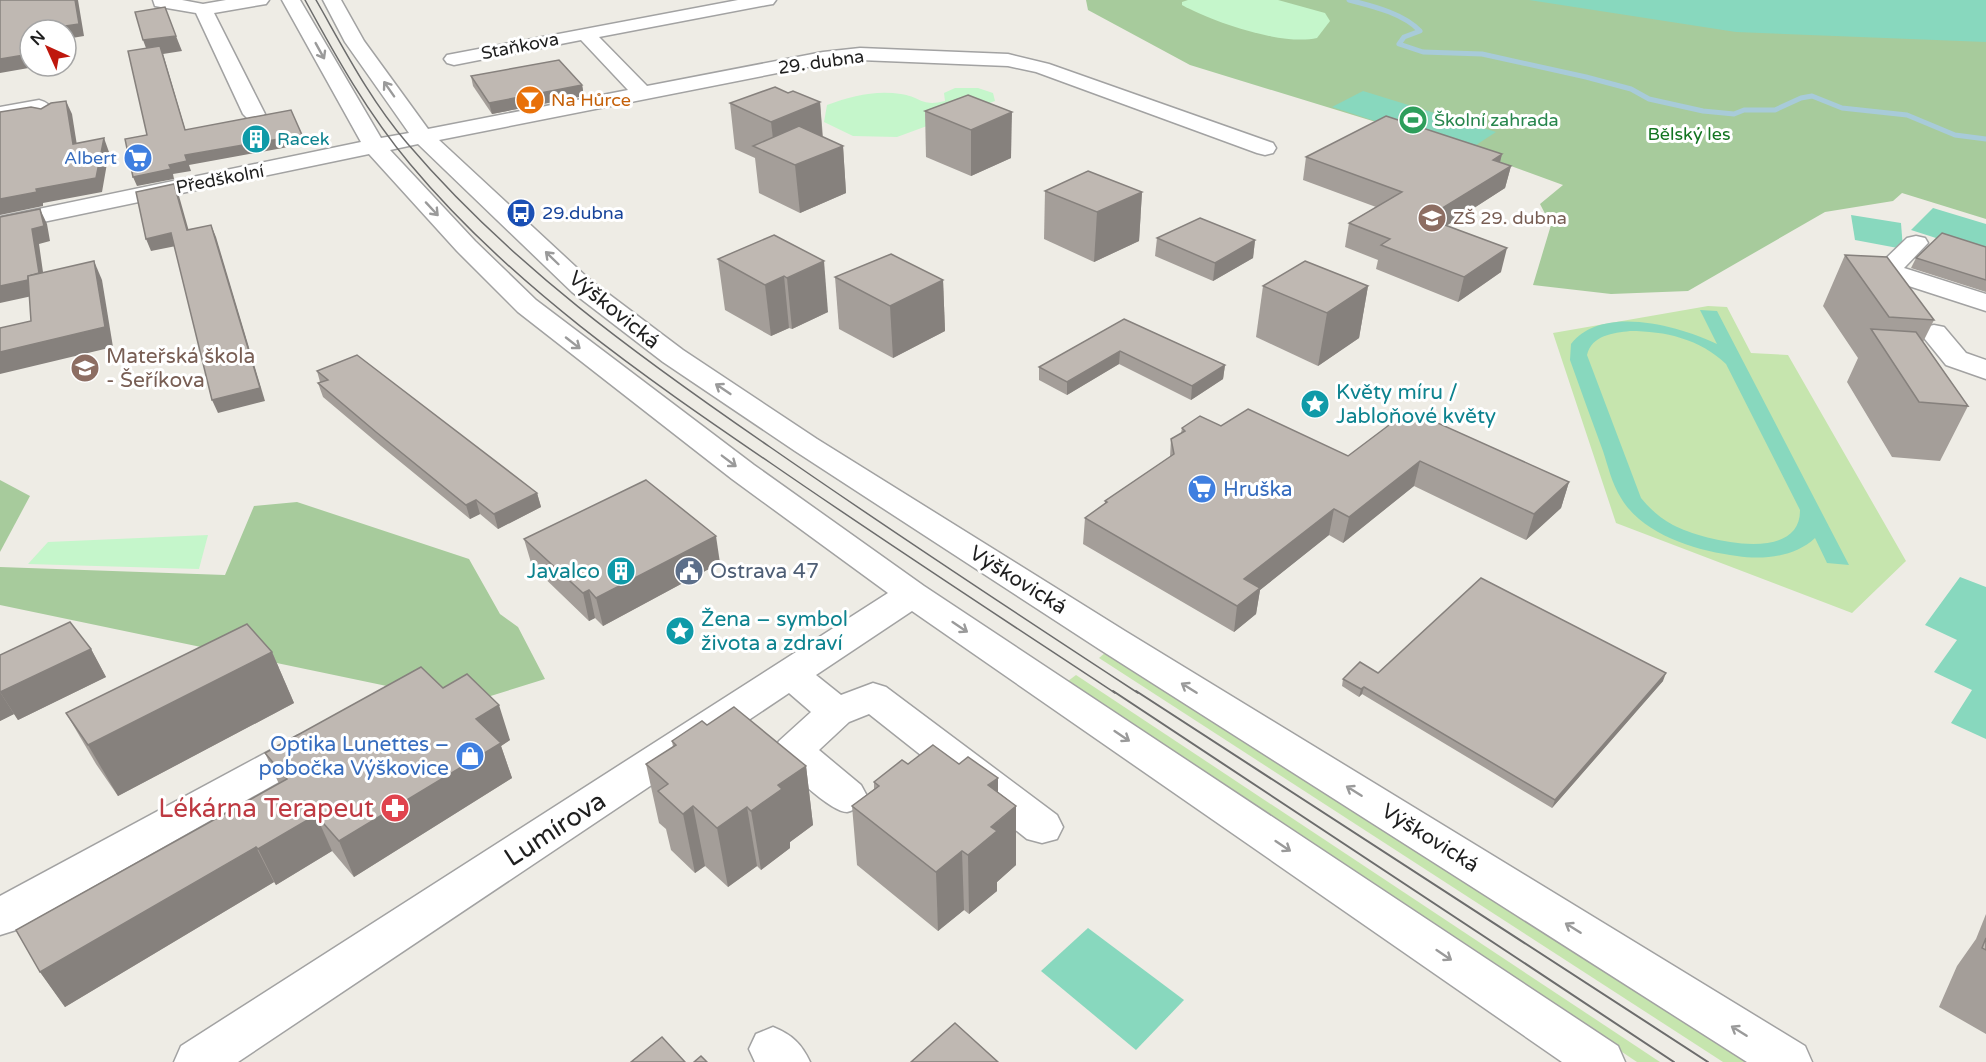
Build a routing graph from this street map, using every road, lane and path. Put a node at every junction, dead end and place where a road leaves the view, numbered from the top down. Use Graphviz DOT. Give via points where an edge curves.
graph roads {
  1 [pos="138,0"];
  2 [pos="260,0"];
  3 [pos="291,0"];
  4 [pos="332,0"];
  5 [pos="767,0"];
  6 [pos="166,1"];
  7 [pos="203,9"];
  8 [pos="585,34"];
  9 [pos="454,59"];
  10 [pos="643,94"];
  11 [pos="0,113"];
  12 [pos="45,114"];
  13 [pos="254,114"];
  14 [pos="414,138"];
  15 [pos="375,147"];
  16 [pos="1265,148"];
  17 [pos="0,224"];
  18 [pos="1916,243"];
  19 [pos="1986,303"];
  20 [pos="1934,333"];
  21 [pos="1986,370"];
  22 [pos="912,594"];
  23 [pos="791,674"];
  24 [pos="836,712"];
  25 [pos="327,737"];
  26 [pos="847,796"];
  27 [pos="1042,826"];
  28 [pos="0,917"];
  29 [pos="198,1062"];
  30 [pos="1601,1062"];
  31 [pos="1788,1062"];
  1 -- 6 [label="street"];
  2 -- 7 [label="street"];
  3 -- 15 [label="street, one-way"];
  14 -- 4 [label="street, Výškovická, one-way"];
  5 -- 8 [label="street, Staňkova"];
  6 -- 7 [label="street"];
  7 -- 13 [label="street"];
  8 -- 9 [label="street, Staňkova"];
  8 -- 10 [label="street, Staňkova"];
  10 -- 14 [label="street, 29. dubna"];
  10 -- 16 [label="street, 29. dubna" via="860,54 1008,60 1042,68"];
  11 -- 12 [label="street" via="39,106"];
  14 -- 15 [label="street, Předškolní"];
  31 -- 14 [label="street, Výškovická, one-way" via="1112,640 673,356 581,286"];
  15 -- 17 [label="street, Předškolní"];
  15 -- 22 [label="street, one-way" via="527,306 743,472"];
  18 -- 19 [label="street" via="1887,271"];
  20 -- 21 [label="street" via="1956,359"];
  22 -- 23 [label="street, Lumírova"];
  22 -- 30 [label="street, one-way"];
  23 -- 24 [label="street"];
  23 -- 29 [label="street, Lumírova"];
  24 -- 26 [label="street" via="793,751"];
  24 -- 27 [label="street" via="873,697"];
  25 -- 28 [label="street"];
}
